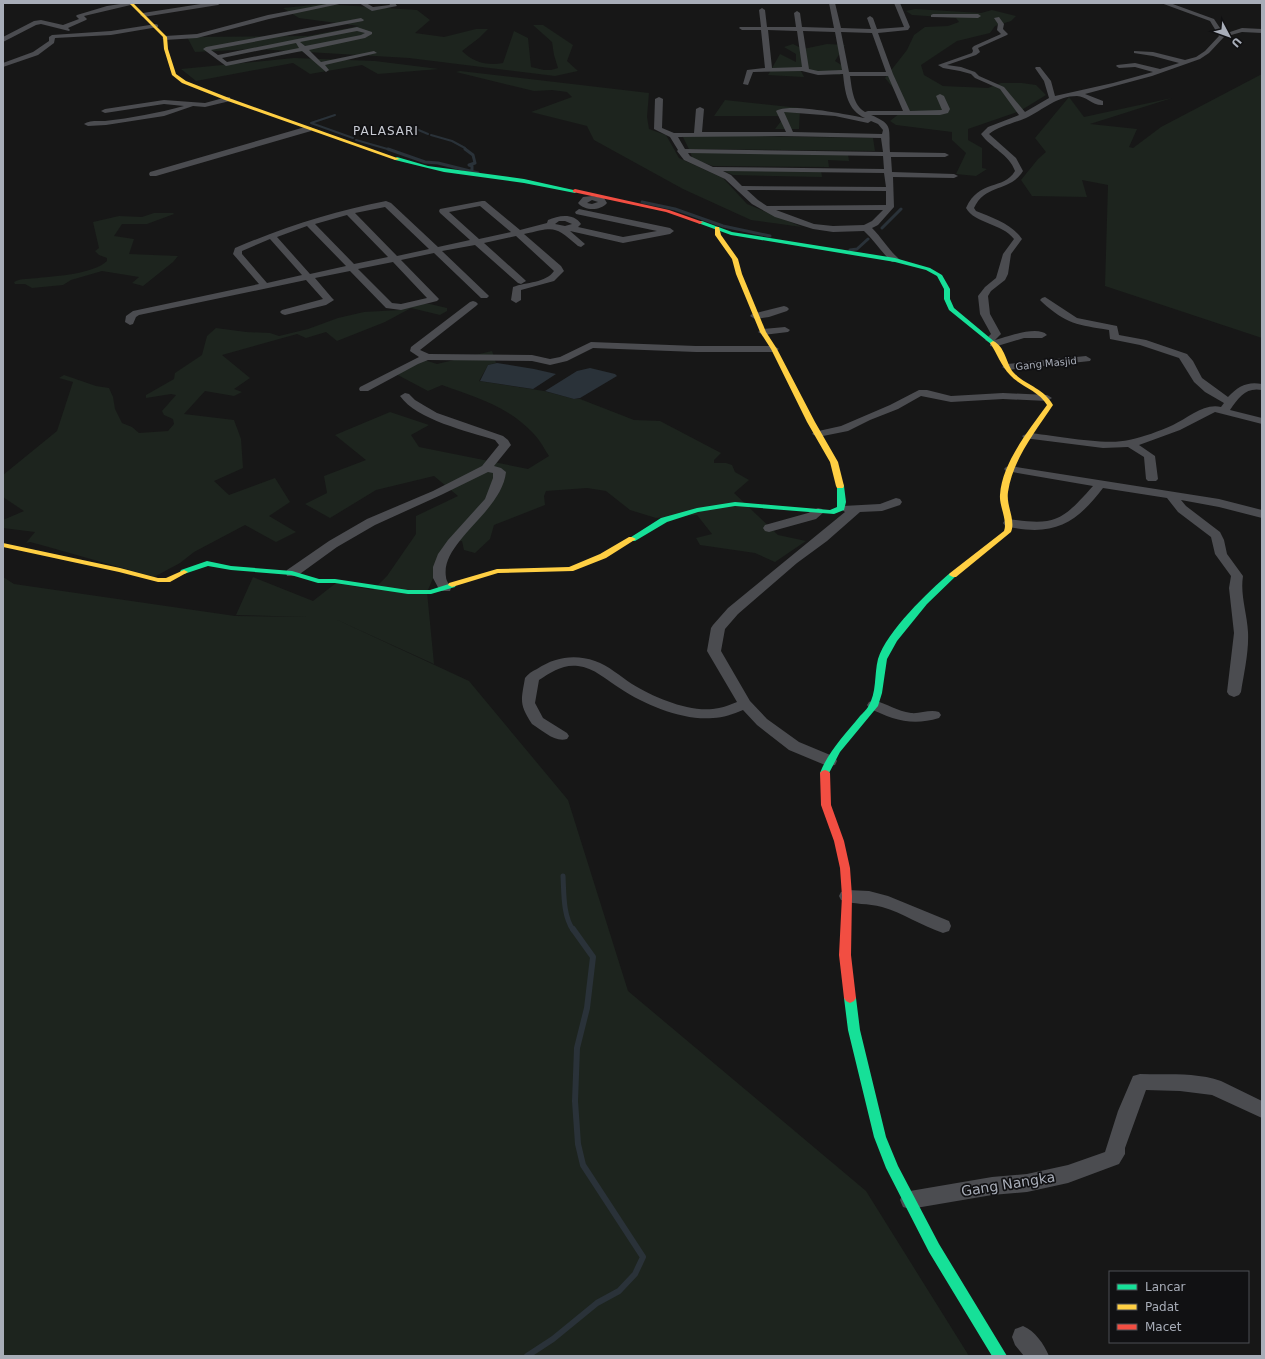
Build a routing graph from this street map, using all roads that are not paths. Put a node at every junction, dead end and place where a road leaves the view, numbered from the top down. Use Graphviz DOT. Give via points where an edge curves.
graph roads {
  1 [pos="218,3"];
  2 [pos="362,3"];
  3 [pos="392,3"];
  4 [pos="832,3"];
  5 [pos="897,3"];
  6 [pos="1164,3"];
  7 [pos="132,4"];
  8 [pos="188,5"];
  9 [pos="341,6"];
  10 [pos="312,9"];
  11 [pos="762,10"];
  12 [pos="318,12"];
  13 [pos="287,13"];
  14 [pos="797,13"];
  15 [pos="143,15"];
  16 [pos="354,16"];
  17 [pos="933,16"];
  18 [pos="978,16"];
  19 [pos="293,17"];
  20 [pos="870,18"];
  21 [pos="997,18"];
  22 [pos="330,20"];
  23 [pos="336,24"];
  24 [pos="238,25"];
  25 [pos="156,26"];
  26 [pos="742,28"];
  27 [pos="765,28"];
  28 [pos="800,28"];
  29 [pos="837,30"];
  30 [pos="875,31"];
  31 [pos="1262,31"];
  32 [pos="284,32"];
  33 [pos="1222,36"];
  34 [pos="226,37"];
  35 [pos="165,38"];
  36 [pos="259,38"];
  37 [pos="3,40"];
  38 [pos="296,41"];
  39 [pos="304,49"];
  40 [pos="1136,52"];
  41 [pos="374,53"];
  42 [pos="217,57"];
  43 [pos="1184,62"];
  44 [pos="320,64"];
  45 [pos="3,65"];
  46 [pos="1119,66"];
  47 [pos="1038,68"];
  48 [pos="769,69"];
  49 [pos="326,70"];
  50 [pos="806,70"];
  51 [pos="1159,71"];
  52 [pos="846,73"];
  53 [pos="890,74"];
  54 [pos="746,84"];
  55 [pos="1078,92"];
  56 [pos="940,96"];
  57 [pos="227,99"];
  58 [pos="659,99"];
  59 [pos="1053,99"];
  60 [pos="1100,103"];
  61 [pos="194,105"];
  62 [pos="700,109"];
  63 [pos="105,111"];
  64 [pos="860,113"];
  65 [pos="908,114"];
  66 [pos="1024,116"];
  67 [pos="88,124"];
  68 [pos="886,126"];
  69 [pos="308,129"];
  70 [pos="790,134"];
  71 [pos="673,135"];
  72 [pos="698,135"];
  73 [pos="885,136"];
  74 [pos="681,151"];
  75 [pos="886,153"];
  76 [pos="945,155"];
  77 [pos="711,168"];
  78 [pos="887,173"];
  79 [pos="153,174"];
  80 [pos="954,176"];
  81 [pos="740,188"];
  82 [pos="890,189"];
  83 [pos="600,198"];
  84 [pos="890,207"];
  85 [pos="764,208"];
  86 [pos="349,212"];
  87 [pos="579,212"];
  88 [pos="570,219"];
  89 [pos="309,223"];
  90 [pos="551,225"];
  91 [pos="716,228"];
  92 [pos="866,228"];
  93 [pos="566,229"];
  94 [pos="518,233"];
  95 [pos="273,237"];
  96 [pos="479,242"];
  97 [pos="581,244"];
  98 [pos="438,250"];
  99 [pos="395,259"];
  100 [pos="894,260"];
  101 [pos="352,268"];
  102 [pos="310,277"];
  103 [pos="521,281"];
  104 [pos="265,286"];
  105 [pos="484,296"];
  106 [pos="516,300"];
  107 [pos="1045,300"];
  108 [pos="473,304"];
  109 [pos="784,309"];
  110 [pos="285,312"];
  111 [pos="756,316"];
  112 [pos="130,322"];
  113 [pos="785,330"];
  114 [pos="763,332"];
  115 [pos="1042,335"];
  116 [pos="992,342"];
  117 [pos="774,349"];
  118 [pos="427,357"];
  119 [pos="1086,359"];
  120 [pos="1007,367"];
  121 [pos="1262,387"];
  122 [pos="364,389"];
  123 [pos="405,396"];
  124 [pos="1047,398"];
  125 [pos="1227,406"];
  126 [pos="1262,421"];
  127 [pos="818,434"];
  128 [pos="1028,436"];
  129 [pos="1130,444"];
  130 [pos="486,468"];
  131 [pos="1010,469"];
  132 [pos="1152,479"];
  133 [pos="1101,483"];
  134 [pos="1171,495"];
  135 [pos="896,502"];
  136 [pos="841,508"];
  137 [pos="856,509"];
  138 [pos="818,512"];
  139 [pos="1262,514"];
  140 [pos="1009,523"];
  141 [pos="769,528"];
  142 [pos="3,545"];
  143 [pos="292,573"];
  144 [pos="445,588"];
  145 [pos="1234,692"];
  146 [pos="745,704"];
  147 [pos="874,705"];
  148 [pos="934,715"];
  149 [pos="562,736"];
  150 [pos="830,761"];
  151 [pos="848,896"];
  152 [pos="944,926"];
  153 [pos="1262,1110"];
  154 [pos="910,1200"];
  155 [pos="1022,1337"];
  156 [pos="1000,1356"];
  157 [pos="1038,1356"];
  1 -- 8 [label="street"];
  2 -- 3 [label="street" via="374,10 394,6"];
  4 -- 29 [label="street"];
  5 -- 30 [label="street" via="907,28"];
  6 -- 33 [label="street" via="1212,20"];
  7 -- 15 [label="main road"];
  7 -- 37 [label="street" via="79,16 84,19 65,29 41,22 34,23"];
  8 -- 15 [label="street"];
  9 -- 10 [label="street"];
  10 -- 12 [label="street"];
  10 -- 13 [label="street"];
  11 -- 27 [label="street"];
  13 -- 19 [label="street"];
  13 -- 24 [label="street"];
  14 -- 28 [label="street"];
  15 -- 25 [label="main road"];
  16 -- 23 [label="street" via="361,20"];
  17 -- 18 [label="street"];
  20 -- 30 [label="street"];
  21 -- 66 [label="street" via="1001,24 1000,30 1005,34 976,47 977,52 974,54 941,65 973,73 977,78 1002,88"];
  22 -- 23 [label="street"];
  23 -- 32 [label="street"];
  24 -- 34 [label="street"];
  24 -- 36 [label="street"];
  25 -- 35 [label="main road"];
  25 -- 45 [label="street" via="54,36 48,46"];
  26 -- 27 [label="street"];
  27 -- 28 [label="street"];
  27 -- 48 [label="street"];
  28 -- 29 [label="street"];
  28 -- 50 [label="street"];
  29 -- 30 [label="street"];
  29 -- 52 [label="street"];
  30 -- 53 [label="street"];
  31 -- 33 [label="street" via="1242,30"];
  32 -- 36 [label="street"];
  32 -- 38 [label="street"];
  33 -- 43 [label="street" via="1207,52"];
  34 -- 35 [label="street"];
  34 -- 36 [label="street"];
  34 -- 42 [label="street" via="206,49"];
  35 -- 57 [label="main road" via="174,75 184,82"];
  38 -- 39 [label="street"];
  38 -- 39 [label="street" via="357,29 370,33 359,38"];
  38 -- 42 [label="street"];
  39 -- 42 [label="street" via="226,64"];
  39 -- 44 [label="street" via="316,56"];
  40 -- 43 [label="street"];
  41 -- 44 [label="street"];
  43 -- 51 [label="street"];
  44 -- 49 [label="street"];
  46 -- 51 [label="street" via="1135,65"];
  47 -- 59 [label="street" via="1045,76 1050,87 1049,94"];
  48 -- 50 [label="street"];
  48 -- 54 [label="street" via="750,70"];
  50 -- 52 [label="street" via="818,73"];
  51 -- 55 [label="street" via="1114,86"];
  52 -- 53 [label="street"];
  52 -- 64 [label="street" via="855,108"];
  53 -- 65 [label="street"];
  55 -- 59 [label="street"];
  55 -- 60 [label="street"];
  56 -- 65 [label="street" via="945,111"];
  57 -- 61 [label="street"];
  57 -- 69 [label="main road"];
  58 -- 71 [label="street" via="658,129"];
  59 -- 66 [label="street"];
  61 -- 63 [label="street" via="164,102"];
  61 -- 67 [label="street" via="164,114"];
  62 -- 72 [label="street"];
  64 -- 65 [label="street"];
  64 -- 68 [label="street"];
  66 -- 116 [label="street" via="990,129 985,134 1010,156 1018,166 1019,173 1011,180 978,194 970,208 973,213 1007,229 1018,239 1007,254 1000,280 983,296 985,314 996,334"];
  68 -- 70 [label="street" via="835,114 780,111"];
  68 -- 73 [label="street"];
  69 -- 79 [label="street"];
  69 -- 83 [label="main road" via="408,163 524,181"];
  70 -- 72 [label="street"];
  70 -- 73 [label="street" via="831,125"];
  71 -- 72 [label="street"];
  71 -- 74 [label="street"];
  73 -- 75 [label="street"];
  74 -- 75 [label="street"];
  74 -- 77 [label="street" via="687,158"];
  75 -- 76 [label="street"];
  75 -- 78 [label="street"];
  77 -- 78 [label="street"];
  77 -- 81 [label="street" via="728,177"];
  78 -- 80 [label="street"];
  78 -- 82 [label="street"];
  81 -- 82 [label="street"];
  81 -- 85 [label="street"];
  82 -- 84 [label="street"];
  83 -- 87 [label="street" via="584,200 582,204 587,206"];
  83 -- 91 [label="main road" via="667,211"];
  84 -- 85 [label="street"];
  84 -- 92 [label="street"];
  85 -- 92 [label="street" via="813,226 833,229"];
  86 -- 89 [label="street"];
  86 -- 98 [label="street" via="388,205"];
  86 -- 99 [label="street"];
  87 -- 88 [label="street"];
  87 -- 93 [label="street" via="670,231 623,240"];
  88 -- 90 [label="street" via="557,219"];
  88 -- 93 [label="street" via="577,224"];
  89 -- 95 [label="street"];
  89 -- 101 [label="street"];
  90 -- 93 [label="street"];
  90 -- 94 [label="street"];
  91 -- 100 [label="main road" via="745,236"];
  91 -- 111 [label="main road" via="735,259"];
  92 -- 100 [label="street" via="878,238 884,250"];
  93 -- 97 [label="street"];
  94 -- 96 [label="street"];
  94 -- 96 [label="street" via="482,203 443,211"];
  94 -- 106 [label="street" via="559,271 550,280 516,289"];
  95 -- 102 [label="street"];
  95 -- 104 [label="street" via="238,250 237,254"];
  96 -- 98 [label="street"];
  96 -- 103 [label="street"];
  98 -- 99 [label="street"];
  98 -- 105 [label="street"];
  99 -- 101 [label="street"];
  99 -- 101 [label="street" via="434,299 401,307 389,306"];
  100 -- 116 [label="main road" via="928,269 939,275 946,289 946,299 952,309"];
  101 -- 102 [label="street"];
  102 -- 104 [label="street"];
  102 -- 110 [label="street" via="329,300"];
  104 -- 112 [label="street" via="136,313 131,316"];
  107 -- 125 [label="street" via="1060,314 1086,324 1114,328 1114,337 1142,342 1183,356 1197,380"];
  108 -- 118 [label="street" via="415,349"];
  109 -- 111 [label="street"];
  111 -- 114 [label="main road"];
  113 -- 114 [label="street"];
  114 -- 117 [label="main road"];
  115 -- 116 [label="street" via="1023,335"];
  116 -- 120 [label="main road" via="1001,352"];
  117 -- 118 [label="street" via="591,345 563,359 550,362 532,358"];
  117 -- 127 [label="main road"];
  118 -- 122 [label="street"];
  119 -- 120 [label="street, Gang Masjid"];
  120 -- 124 [label="main road" via="1021,382"];
  121 -- 125 [label="street" via="1247,385"];
  123 -- 130 [label="street" via="408,402 422,410 504,442 505,446"];
  124 -- 127 [label="street" via="1003,396 951,399 919,393 844,429"];
  124 -- 128 [label="main road" via="1050,405 1047,411"];
  125 -- 126 [label="street"];
  125 -- 129 [label="street" via="1209,410 1176,428"];
  127 -- 136 [label="main road" via="834,462"];
  128 -- 129 [label="street" via="1103,445"];
  128 -- 131 [label="main road"];
  129 -- 132 [label="street" via="1149,456"];
  130 -- 143 [label="street" via="413,505 381,516 333,544"];
  130 -- 144 [label="street" via="497,470 500,477 490,500 447,548 439,566 440,581"];
  131 -- 133 [label="street"];
  131 -- 140 [label="main road" via="1003,502"];
  133 -- 134 [label="street"];
  133 -- 140 [label="street" via="1058,524 1036,526"];
  134 -- 139 [label="street"];
  134 -- 145 [label="street" via="1182,509 1216,535 1222,554 1237,576 1235,588 1241,633"];
  135 -- 137 [label="street" via="882,507"];
  136 -- 137 [label="street"];
  136 -- 138 [label="main road" via="831,512"];
  137 -- 146 [label="street" via="754,592 718,628 714,651"];
  138 -- 141 [label="street"];
  138 -- 144 [label="main road" via="735,504 697,510 664,520 603,556 570,569 501,570"];
  140 -- 147 [label="main road" via="1007,532 949,578 897,634 883,658"];
  142 -- 143 [label="main road" via="158,580 172,578 207,563 231,568"];
  143 -- 144 [label="main road" via="313,581 335,581 408,592 432,592"];
  146 -- 149 [label="street" via="718,713 689,711 643,697 592,664 579,661 556,664 532,678 528,703 537,721"];
  146 -- 150 [label="street" via="762,722 794,746"];
  147 -- 148 [label="street" via="891,713 912,718"];
  147 -- 150 [label="main road" via="835,750"];
  150 -- 151 [label="main road" via="825,772 826,805 839,841"];
  151 -- 152 [label="street" via="869,897 888,902"];
  151 -- 154 [label="main road" via="845,955 854,1030 880,1137 892,1168"];
  153 -- 154 [label="street, Gang Nangka" via="1214,1087 1140,1082 1112,1158 1068,1174 1027,1183 992,1186"];
  154 -- 156 [label="main road" via="934,1248"];
  155 -- 157 [label="street"];
}
